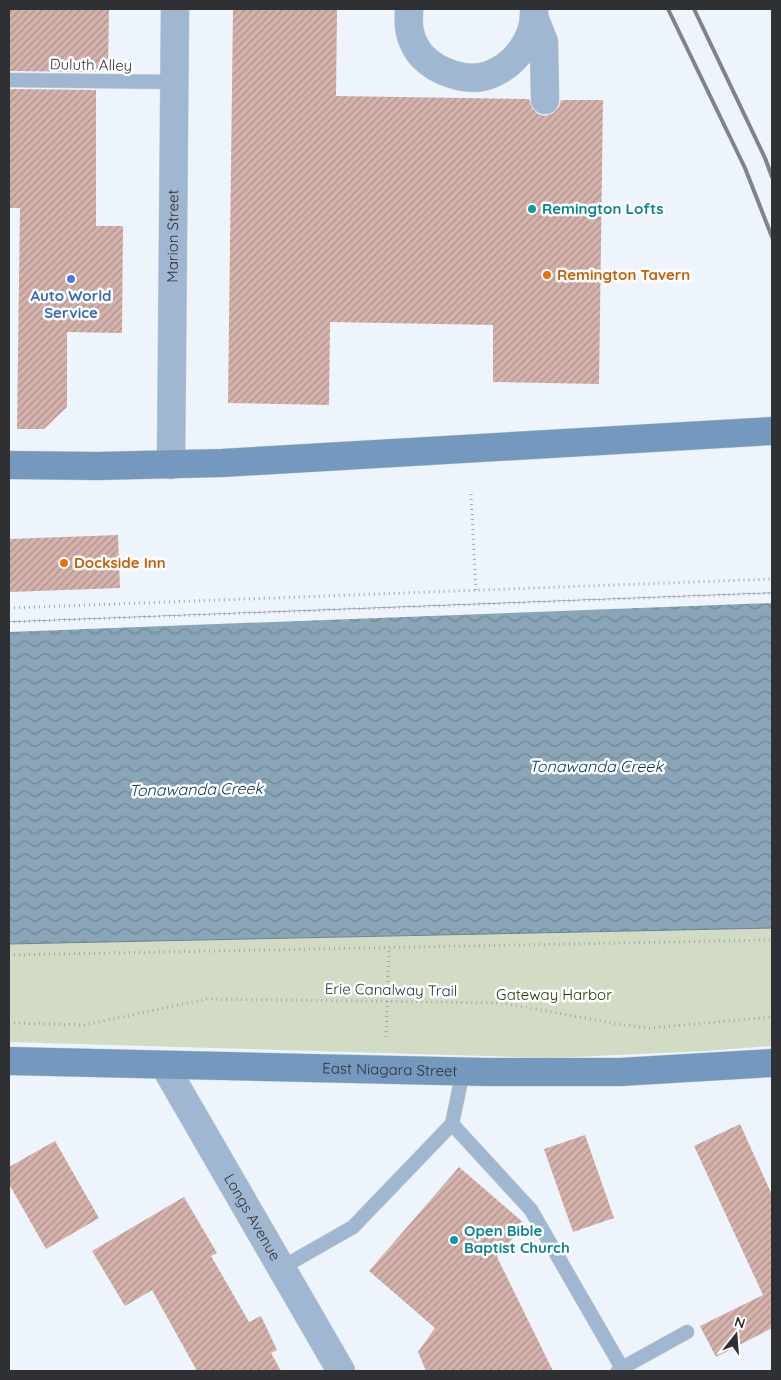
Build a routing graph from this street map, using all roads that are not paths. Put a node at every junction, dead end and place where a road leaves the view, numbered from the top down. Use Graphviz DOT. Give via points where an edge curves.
graph roads {
  1 [pos="175,9"];
  2 [pos="409,9"];
  3 [pos="534,13"];
  4 [pos="9,80"];
  5 [pos="174,82"];
  6 [pos="545,100"];
  7 [pos="772,431"];
  8 [pos="9,465"];
  9 [pos="171,465"];
  10 [pos="9,1061"];
  11 [pos="772,1064"];
  12 [pos="164,1065"];
  13 [pos="463,1071"];
  14 [pos="452,1124"];
  15 [pos="281,1268"];
  16 [pos="687,1332"];
  17 [pos="620,1370"];
  18 [pos="340,1371"];
  1 -- 5 [label="street, Marion Street"];
  2 -- 3 [label="street" via="409,31 420,55 440,70 466,78 488,76 508,64 525,45"];
  3 -- 6 [label="street" via="544,42"];
  4 -- 5 [label="lane, Duluth Alley"];
  5 -- 9 [label="street, Marion Street"];
  7 -- 9 [label="street"];
  8 -- 9 [label="street"];
  10 -- 12 [label="street, East Niagara Street"];
  11 -- 13 [label="street, East Niagara Street" via="620,1072"];
  12 -- 13 [label="street, East Niagara Street"];
  12 -- 15 [label="street, Longs Avenue"];
  13 -- 14 [label="lane"];
  14 -- 15 [label="lane" via="353,1227"];
  14 -- 17 [label="lane" via="532,1210"];
  15 -- 18 [label="street, Longs Avenue"];
  16 -- 17 [label="lane"];
}
